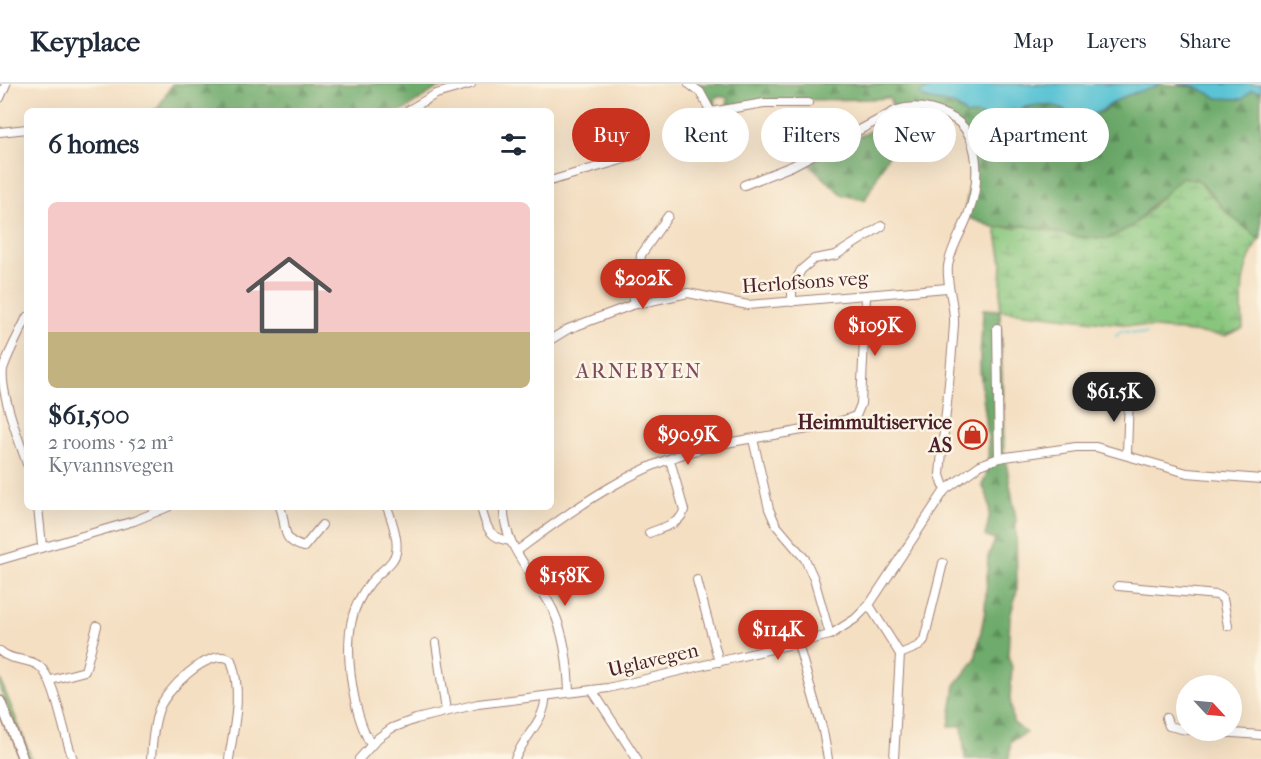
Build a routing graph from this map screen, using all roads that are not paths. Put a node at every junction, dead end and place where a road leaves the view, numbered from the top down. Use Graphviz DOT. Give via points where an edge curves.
graph roads {
  1 [pos="6,84"];
  2 [pos="471,84"];
  3 [pos="689,84"];
  4 [pos="0,98"];
  5 [pos="808,103"];
  6 [pos="412,108"];
  7 [pos="24,129"];
  8 [pos="0,132"];
  9 [pos="615,162"];
  10 [pos="554,181"];
  11 [pos="744,185"];
  12 [pos="668,216"];
  13 [pos="882,226"];
  14 [pos="947,288"];
  15 [pos="866,296"];
  16 [pos="792,302"];
  17 [pos="632,305"];
  18 [pos="24,323"];
  19 [pos="998,328"];
  20 [pos="554,338"];
  21 [pos="1,370"];
  22 [pos="1129,397"];
  23 [pos="753,439"];
  24 [pos="1127,453"];
  25 [pos="24,456"];
  26 [pos="999,458"];
  27 [pos="670,459"];
  28 [pos="1261,479"];
  29 [pos="945,490"];
  30 [pos="38,510"];
  31 [pos="160,510"];
  32 [pos="281,510"];
  33 [pos="388,510"];
  34 [pos="482,510"];
  35 [pos="504,510"];
  36 [pos="322,525"];
  37 [pos="649,533"];
  38 [pos="510,541"];
  39 [pos="42,546"];
  40 [pos="518,551"];
  41 [pos="0,560"];
  42 [pos="943,563"];
  43 [pos="697,580"];
  44 [pos="1118,586"];
  45 [pos="869,605"];
  46 [pos="97,626"];
  47 [pos="1228,626"];
  48 [pos="830,635"];
  49 [pos="436,643"];
  50 [pos="798,644"];
  51 [pos="0,651"];
  52 [pos="900,654"];
  53 [pos="718,662"];
  54 [pos="51,680"];
  55 [pos="592,690"];
  56 [pos="569,692"];
  57 [pos="545,696"];
  58 [pos="0,701"];
  59 [pos="446,711"];
  60 [pos="1166,718"];
  61 [pos="1176,727"];
  62 [pos="1242,734"];
  63 [pos="1261,735"];
  64 [pos="370,745"];
  65 [pos="23,759"];
  66 [pos="73,759"];
  67 [pos="151,759"];
  68 [pos="229,759"];
  69 [pos="359,759"];
  70 [pos="515,759"];
  71 [pos="637,759"];
  72 [pos="828,759"];
  73 [pos="894,759"];
  1 -- 4 [label="street"];
  2 -- 6 [label="street" via="436,93"];
  3 -- 5 [label="street" via="700,92 711,112 764,103"];
  7 -- 8 [label="street"];
  9 -- 10 [label="street"];
  11 -- 14 [label="street" via="792,166 913,105 958,120 973,143 976,164 968,215 951,252"];
  12 -- 17 [label="street" via="641,255"];
  13 -- 16 [label="street" via="836,255 814,259 801,270 792,288"];
  14 -- 15 [label="street, Herlofsons veg"];
  14 -- 29 [label="street" via="954,321 940,475"];
  15 -- 16 [label="street, Herlofsons veg"];
  15 -- 23 [label="street" via="859,412 850,418"];
  16 -- 17 [label="street, Herlofsons veg" via="734,304 688,293"];
  17 -- 20 [label="street, Herlofsons veg"];
  18 -- 21 [label="street"];
  19 -- 26 [label="street"];
  21 -- 25 [label="street" via="4,400"];
  22 -- 24 [label="street"];
  23 -- 27 [label="street"];
  23 -- 48 [label="street" via="771,513 776,525 805,559"];
  24 -- 26 [label="street, Uglavegen" via="1076,447"];
  24 -- 28 [label="street, Uglavegen" via="1187,472"];
  26 -- 29 [label="street, Uglavegen" via="980,465"];
  27 -- 37 [label="street" via="683,516"];
  27 -- 40 [label="street" via="601,490"];
  29 -- 45 [label="street, Uglavegen"];
  30 -- 39 [label="street"];
  31 -- 39 [label="street"];
  32 -- 36 [label="street" via="286,535 294,545 304,547"];
  33 -- 64 [label="street" via="396,531 397,551 358,600 351,627 355,702"];
  34 -- 38 [label="street" via="491,534"];
  35 -- 38 [label="street"];
  38 -- 40 [label="street"];
  39 -- 41 [label="street"];
  40 -- 56 [label="street" via="560,627"];
  42 -- 52 [label="street" via="924,640"];
  43 -- 53 [label="street"];
  44 -- 47 [label="street" via="1217,595 1223,599"];
  45 -- 48 [label="street, Uglavegen"];
  45 -- 52 [label="street"];
  46 -- 54 [label="street" via="85,670"];
  48 -- 50 [label="street, Uglavegen"];
  49 -- 59 [label="street"];
  50 -- 53 [label="street, Uglavegen"];
  50 -- 72 [label="street"];
  51 -- 54 [label="street" via="8,658 40,666"];
  52 -- 73 [label="street"];
  53 -- 55 [label="street, Uglavegen"];
  54 -- 66 [label="street"];
  55 -- 56 [label="street, Uglavegen"];
  55 -- 71 [label="street"];
  56 -- 57 [label="street, Uglavegen"];
  57 -- 59 [label="street, Uglavegen"];
  57 -- 70 [label="street" via="544,712"];
  58 -- 65 [label="street"];
  59 -- 64 [label="street, Uglavegen" via="392,728"];
  60 -- 61 [label="street" via="1169,726"];
  62 -- 63 [label="street"];
  64 -- 69 [label="street, Uglavegen"];
  67 -- 68 [label="street" via="158,711 167,693 218,656 231,660 237,685"];
}
